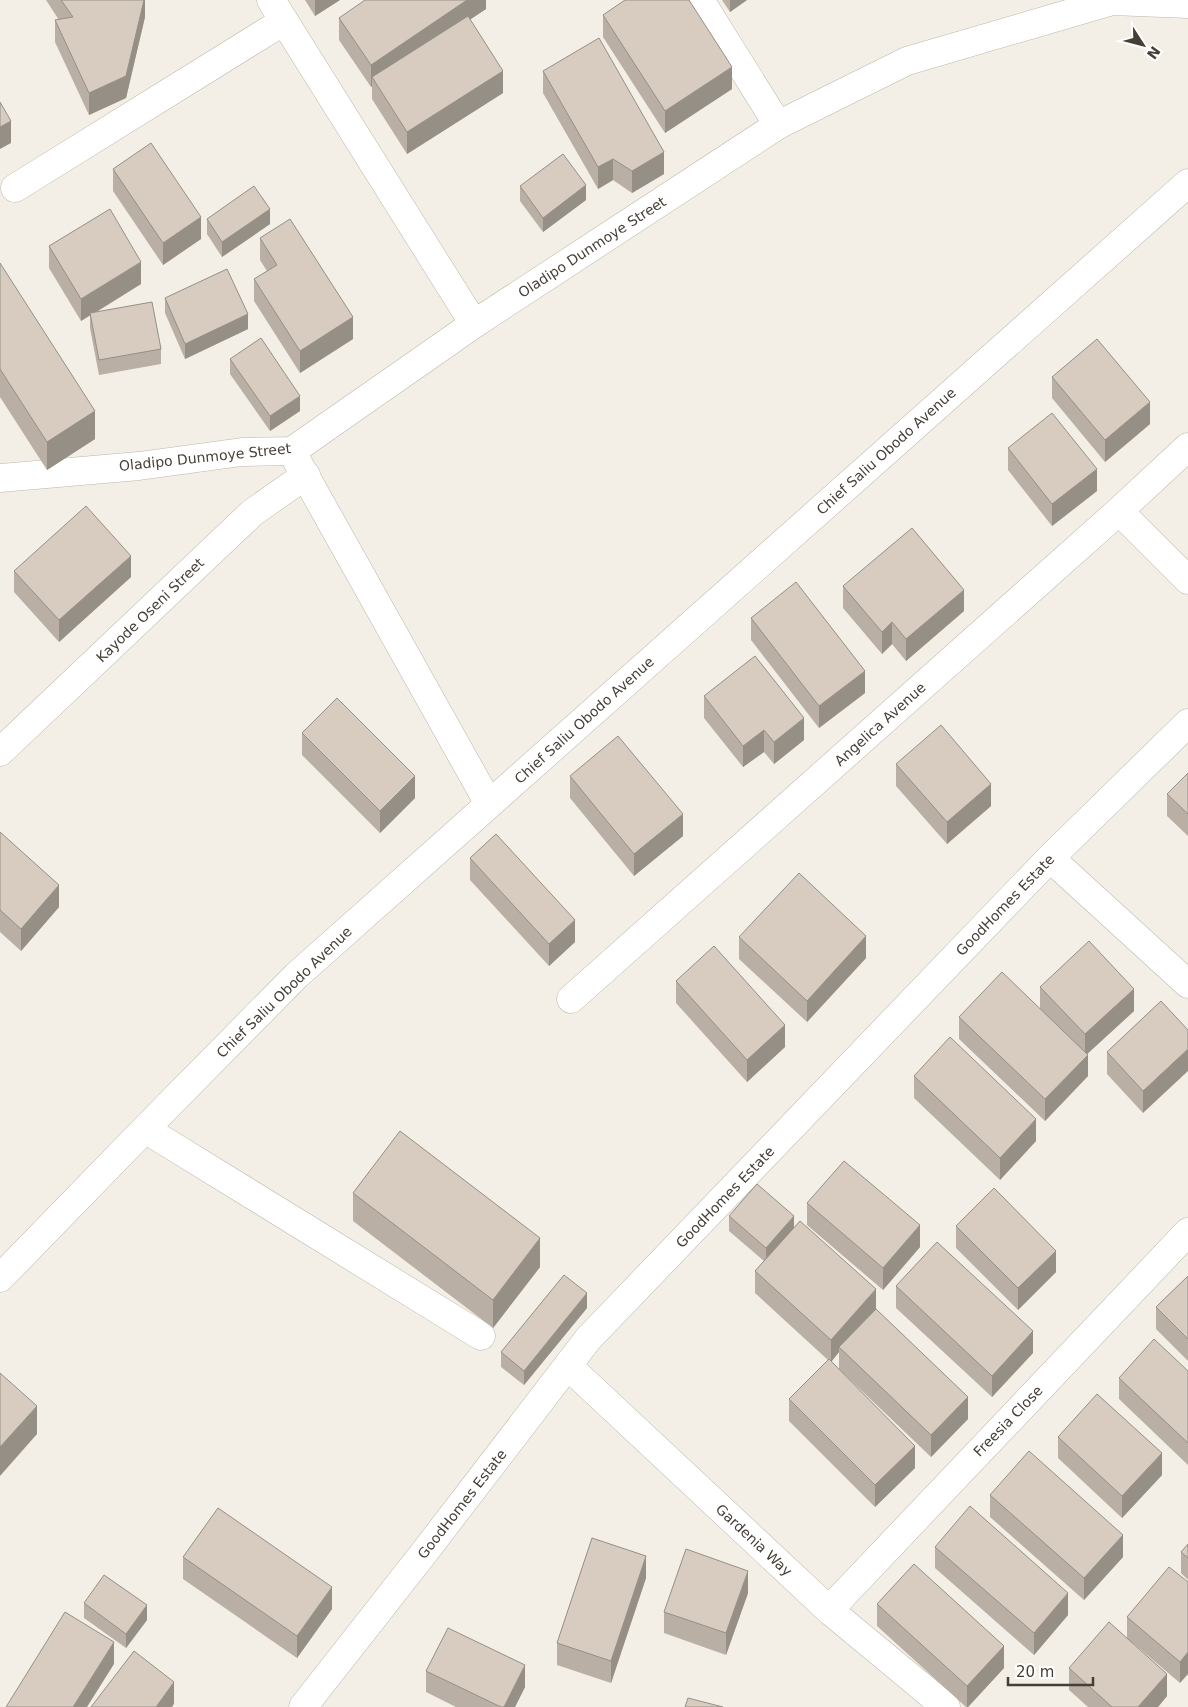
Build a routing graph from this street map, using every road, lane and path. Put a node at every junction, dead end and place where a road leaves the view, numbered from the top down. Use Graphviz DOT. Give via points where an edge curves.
graph roads {
  1 [pos="700,0"];
  2 [pos="1112,1"];
  3 [pos="1188,4"];
  4 [pos="278,10"];
  5 [pos="778,125"];
  6 [pos="1188,183"];
  7 [pos="16,188"];
  8 [pos="474,324"];
  9 [pos="1188,447"];
  10 [pos="292,450"];
  11 [pos="306,475"];
  12 [pos="0,478"];
  13 [pos="1118,511"];
  14 [pos="1188,580"];
  15 [pos="1188,723"];
  16 [pos="0,752"];
  17 [pos="489,804"];
  18 [pos="1050,858"];
  19 [pos="1188,984"];
  20 [pos="571,999"];
  21 [pos="145,1129"];
  22 [pos="1188,1232"];
  23 [pos="0,1278"];
  24 [pos="481,1336"];
  25 [pos="568,1366"];
  26 [pos="829,1610"];
  27 [pos="303,1707"];
  28 [pos="946,1707"];
  1 -- 5 [label="street"];
  2 -- 3 [label="street, Oladipo Dunmoye Street"];
  2 -- 5 [label="street, Oladipo Dunmoye Street" via="907,61"];
  4 -- 7 [label="street"];
  4 -- 8 [label="street"];
  5 -- 8 [label="street, Oladipo Dunmoye Street"];
  6 -- 17 [label="street, Chief Saliu Obodo Avenue"];
  8 -- 10 [label="street, Oladipo Dunmoye Street"];
  9 -- 13 [label="street, Angelica Avenue"];
  10 -- 11 [label="street"];
  10 -- 12 [label="street, Oladipo Dunmoye Street" via="242,452 139,466"];
  11 -- 16 [label="street, Kayode Oseni Street" via="252,513"];
  11 -- 17 [label="street"];
  13 -- 14 [label="street"];
  13 -- 20 [label="street, Angelica Avenue"];
  15 -- 18 [label="street, GoodHomes Estate"];
  17 -- 21 [label="street, Chief Saliu Obodo Avenue" via="296,976"];
  18 -- 19 [label="street"];
  18 -- 25 [label="street, GoodHomes Estate" via="595,1332"];
  21 -- 23 [label="street, Chief Saliu Obodo Avenue"];
  21 -- 24 [label="street"];
  22 -- 26 [label="street, Freesia Close"];
  25 -- 26 [label="street, Gardenia Way"];
  25 -- 27 [label="street, GoodHomes Estate"];
  26 -- 28 [label="street, Gardenia Way"];
}
